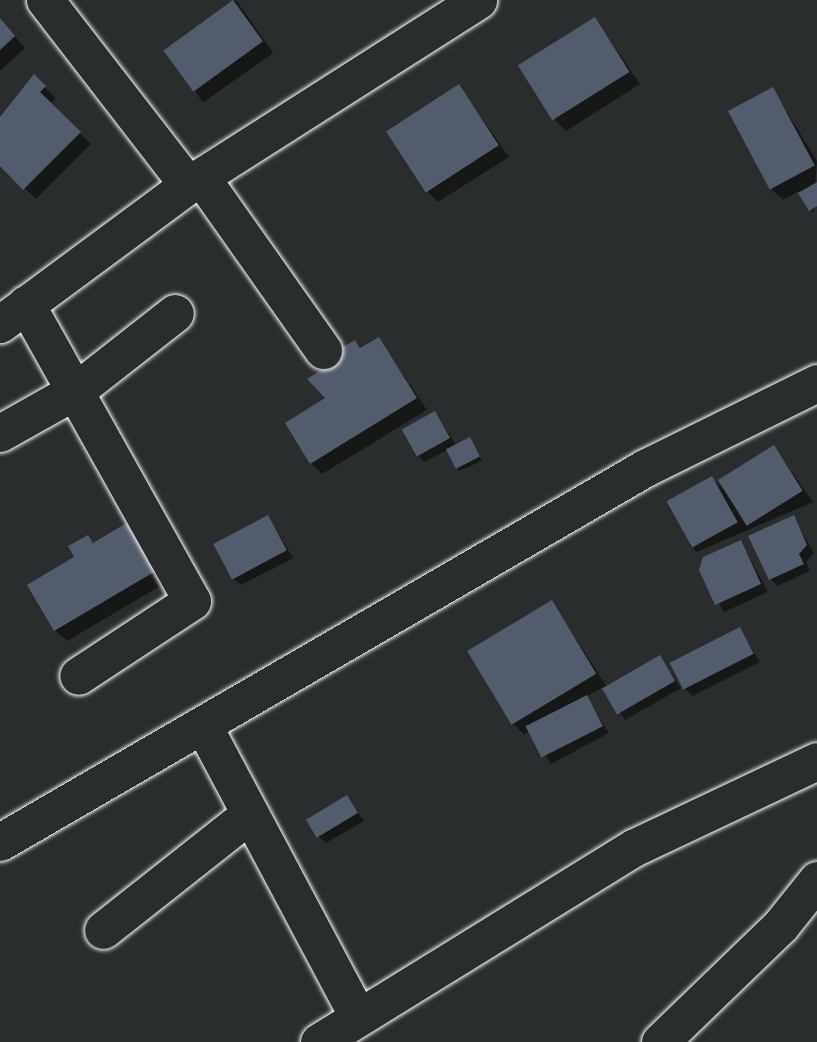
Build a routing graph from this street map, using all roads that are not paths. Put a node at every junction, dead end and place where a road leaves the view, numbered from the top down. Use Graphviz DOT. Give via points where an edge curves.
graph roads {
  1 [pos="45,0"];
  2 [pos="478,0"];
  3 [pos="194,181"];
  4 [pos="175,313"];
  5 [pos="13,314"];
  6 [pos="323,350"];
  7 [pos="817,383"];
  8 [pos="78,389"];
  9 [pos="0,433"];
  10 [pos="78,676"];
  11 [pos="205,729"];
  12 [pos="817,761"];
  13 [pos="250,814"];
  14 [pos="0,842"];
  15 [pos="817,880"];
  16 [pos="103,930"];
  17 [pos="358,1017"];
  18 [pos="319,1042"];
  19 [pos="660,1042"];
  1 -- 3 [label="street"];
  2 -- 3 [label="street"];
  3 -- 5 [label="street"];
  3 -- 6 [label="street"];
  4 -- 8 [label="street"];
  5 -- 8 [label="street"];
  7 -- 11 [label="street" via="646,468"];
  8 -- 9 [label="street"];
  8 -- 10 [label="street" via="192,601"];
  11 -- 13 [label="street"];
  11 -- 14 [label="street"];
  12 -- 17 [label="street" via="635,847"];
  13 -- 16 [label="street"];
  13 -- 17 [label="street"];
  15 -- 19 [label="street" via="781,925"];
  17 -- 18 [label="street"];
}
